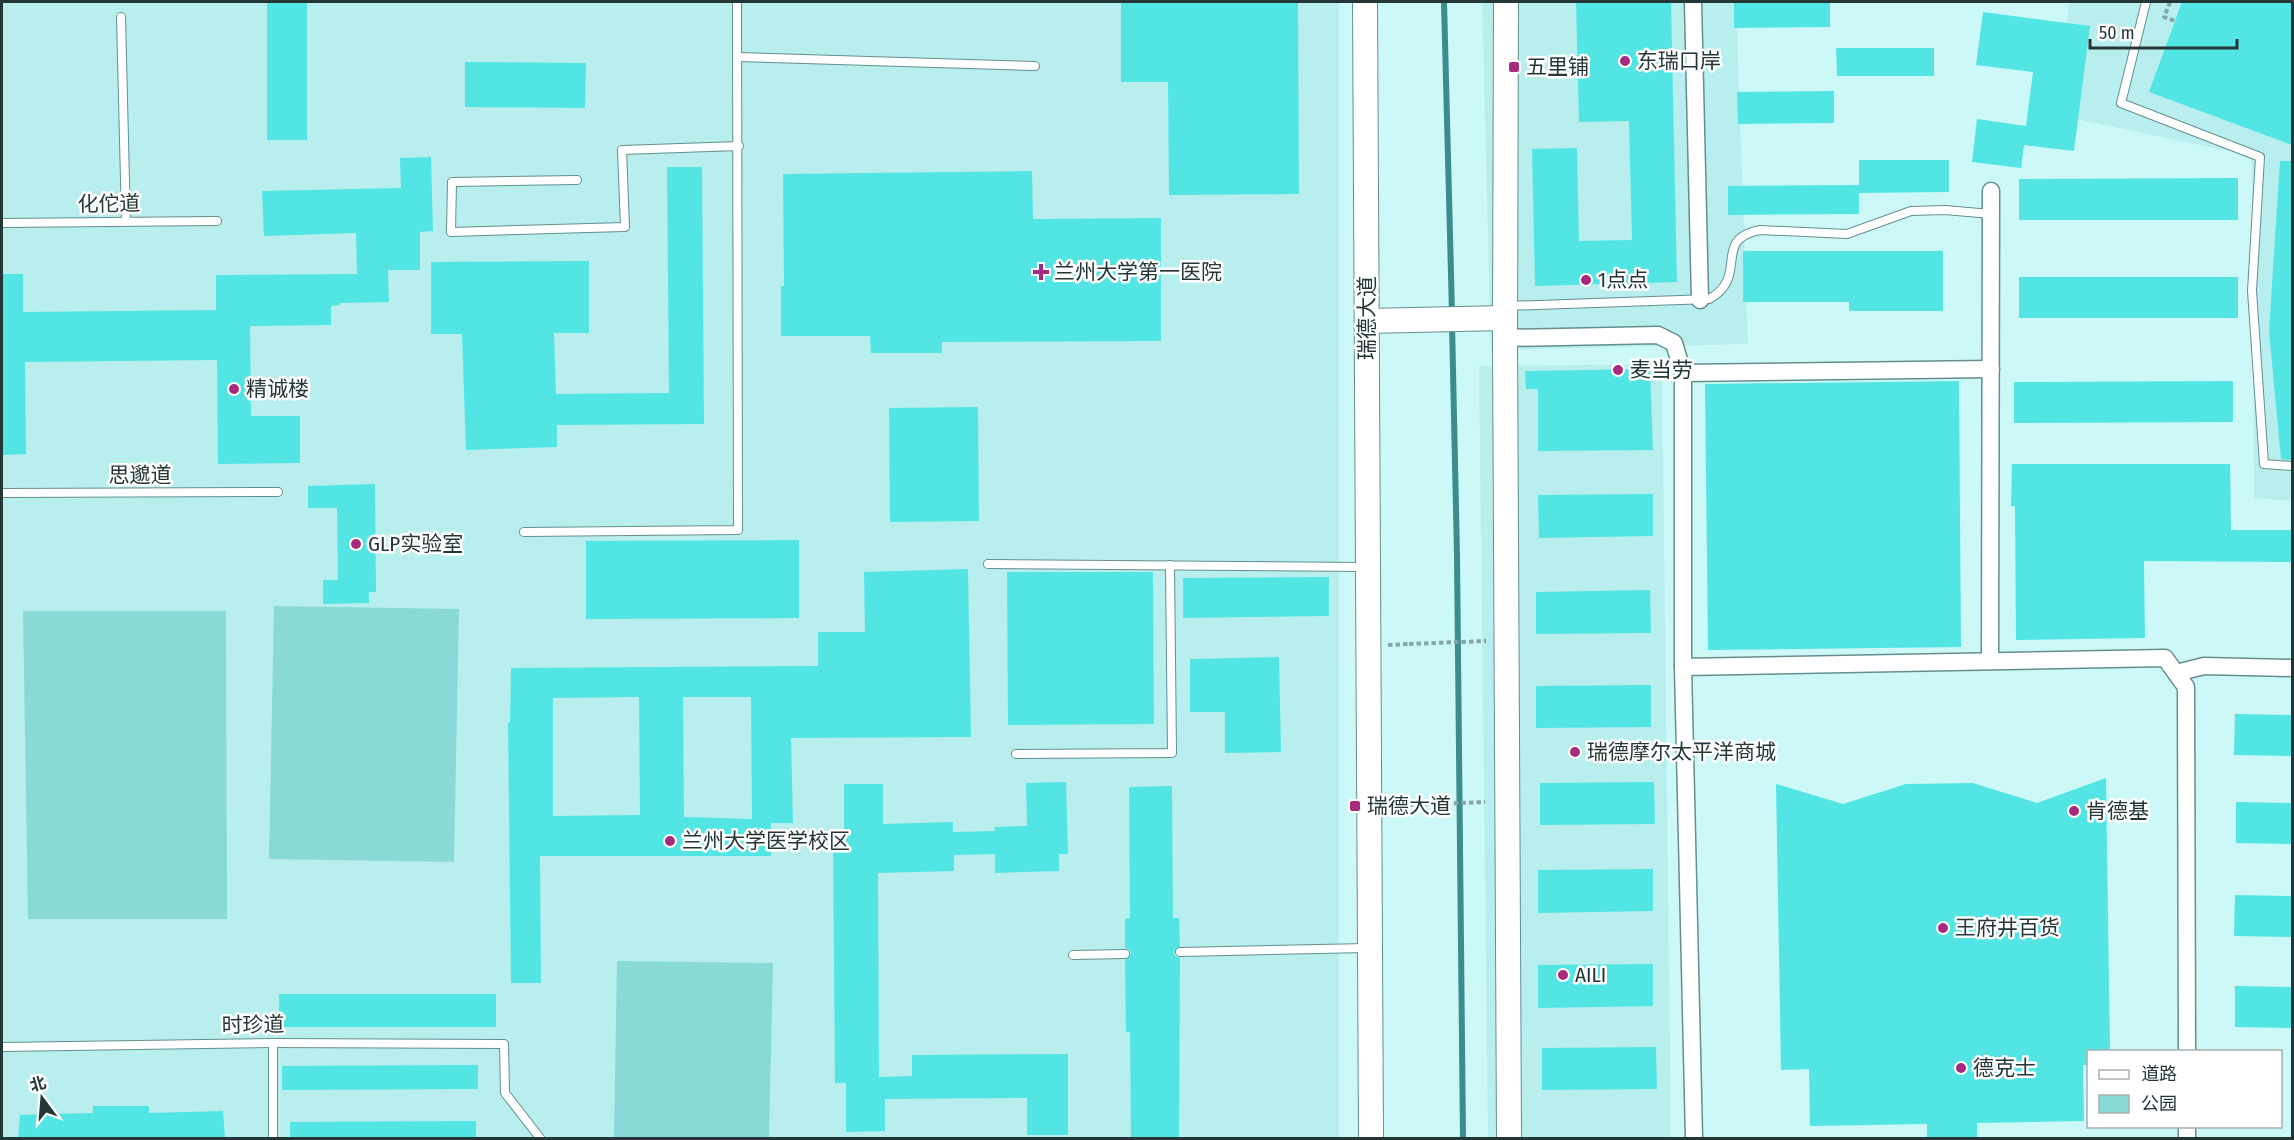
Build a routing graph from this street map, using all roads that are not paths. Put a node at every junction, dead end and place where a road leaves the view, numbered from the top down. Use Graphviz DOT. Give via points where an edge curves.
graph roads {
  1 [pos="737,2"];
  2 [pos="1365,2"];
  3 [pos="1506,2"];
  4 [pos="1693,2"];
  5 [pos="2145,2"];
  6 [pos="121,17"];
  7 [pos="738,57"];
  8 [pos="1035,66"];
  9 [pos="739,146"];
  10 [pos="577,180"];
  11 [pos="1991,191"];
  12 [pos="1991,214"];
  13 [pos="217,221"];
  14 [pos="126,222"];
  15 [pos="2,223"];
  16 [pos="1700,300"];
  17 [pos="1505,320"];
  18 [pos="1367,321"];
  19 [pos="1991,369"];
  20 [pos="1683,373"];
  21 [pos="2292,466"];
  22 [pos="278,492"];
  23 [pos="2,493"];
  24 [pos="524,532"];
  25 [pos="988,564"];
  26 [pos="1170,566"];
  27 [pos="1369,567"];
  28 [pos="1990,661"];
  29 [pos="1683,667"];
  30 [pos="2292,668"];
  31 [pos="2176,674"];
  32 [pos="1016,754"];
  33 [pos="1370,948"];
  34 [pos="1180,952"];
  35 [pos="1125,954"];
  36 [pos="1073,955"];
  37 [pos="273,1043"];
  38 [pos="2,1047"];
  39 [pos="2187,1050"];
  40 [pos="273,1138"];
  41 [pos="540,1138"];
  42 [pos="1371,1138"];
  43 [pos="1509,1138"];
  44 [pos="1694,1138"];
  1 -- 7 [label="lane"];
  2 -- 18 [label="street, 瑞德大道"];
  3 -- 17 [label="street"];
  4 -- 16 [label="street"];
  5 -- 21 [label="lane" via="2121,103 2260,157 2252,291 2264,464"];
  6 -- 14 [label="lane"];
  7 -- 8 [label="lane"];
  7 -- 9 [label="lane"];
  9 -- 10 [label="lane" via="622,150 624,227 451,232 452,182"];
  9 -- 24 [label="lane" via="738,530"];
  11 -- 12 [label="street"];
  12 -- 16 [label="lane" via="1911,212 1847,234 1751,232 1736,242 1732,250 1725,288"];
  12 -- 19 [label="street"];
  13 -- 14 [label="lane, 化佗道"];
  14 -- 15 [label="lane, 化佗道"];
  16 -- 17 [label="lane"];
  17 -- 18 [label="street"];
  17 -- 20 [label="street" via="1658,336 1674,343"];
  17 -- 43 [label="street"];
  18 -- 27 [label="street, 瑞德大道"];
  19 -- 20 [label="street"];
  19 -- 28 [label="street"];
  20 -- 29 [label="street"];
  22 -- 23 [label="lane, 思邈道"];
  25 -- 26 [label="lane"];
  26 -- 27 [label="lane"];
  26 -- 32 [label="lane" via="1172,753"];
  27 -- 33 [label="street, 瑞德大道"];
  28 -- 29 [label="street"];
  28 -- 31 [label="street" via="2165,658"];
  29 -- 44 [label="street"];
  30 -- 31 [label="street" via="2204,666"];
  31 -- 39 [label="street" via="2186,687"];
  33 -- 34 [label="lane"];
  33 -- 42 [label="street, 瑞德大道"];
  35 -- 36 [label="lane"];
  37 -- 38 [label="lane, 时珍道"];
  37 -- 40 [label="lane"];
  37 -- 41 [label="lane, 时珍道" via="504,1044 505,1093"];
}
